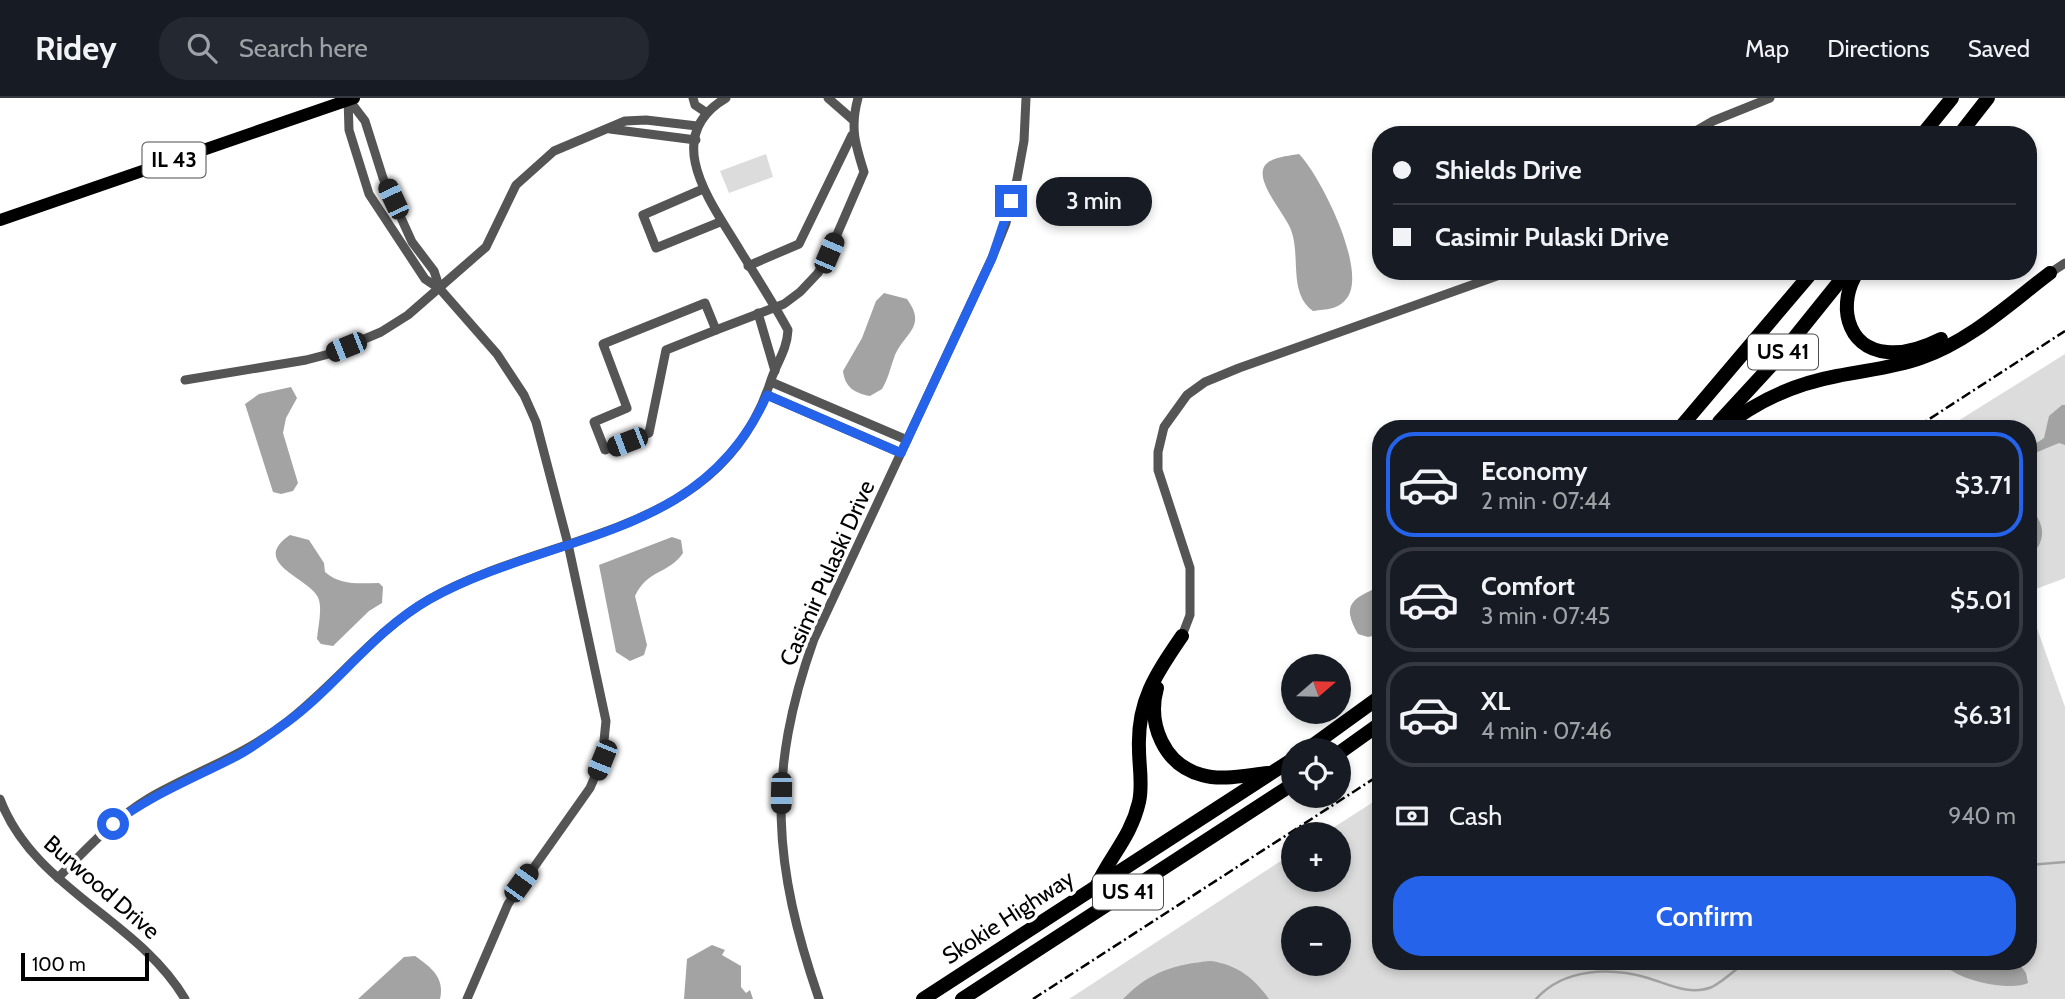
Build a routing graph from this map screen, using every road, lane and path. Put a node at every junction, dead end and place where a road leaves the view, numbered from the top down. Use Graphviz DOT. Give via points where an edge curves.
graph roads {
  1 [pos="693,98"];
  2 [pos="726,98"];
  3 [pos="828,98"];
  4 [pos="859,98"];
  5 [pos="1026,98"];
  6 [pos="1770,98"];
  7 [pos="1952,98"];
  8 [pos="1988,98"];
  9 [pos="350,99"];
  10 [pos="707,113"];
  11 [pos="852,119"];
  12 [pos="638,120"];
  13 [pos="697,126"];
  14 [pos="1704,126"];
  15 [pos="1929,126"];
  16 [pos="1966,126"];
  17 [pos="610,129"];
  18 [pos="638,134"];
  19 [pos="852,135"];
  20 [pos="696,139"];
  21 [pos="703,189"];
  22 [pos="0,220"];
  23 [pos="720,222"];
  24 [pos="2065,263"];
  25 [pos="748,266"];
  26 [pos="2050,273"];
  27 [pos="1486,280"];
  28 [pos="1805,280"];
  29 [pos="1841,280"];
  30 [pos="1854,280"];
  31 [pos="440,289"];
  32 [pos="772,307"];
  33 [pos="758,313"];
  34 [pos="716,330"];
  35 [pos="775,371"];
  36 [pos="185,380"];
  37 [pos="771,382"];
  38 [pos="767,395"];
  39 [pos="1687,420"];
  40 [pos="1722,420"];
  41 [pos="1735,420"];
  42 [pos="907,440"];
  43 [pos="901,453"];
  44 [pos="568,544"];
  45 [pos="1182,636"];
  46 [pos="1372,703"];
  47 [pos="1372,730"];
  48 [pos="1323,738"];
  49 [pos="1351,745"];
  50 [pos="1281,767"];
  51 [pos="1272,773"];
  52 [pos="1281,792"];
  53 [pos="0,799"];
  54 [pos="58,878"];
  55 [pos="1096,887"];
  56 [pos="185,999"];
  57 [pos="467,999"];
  58 [pos="819,999"];
  59 [pos="923,999"];
  60 [pos="962,999"];
  1 -- 10 [label="street"];
  2 -- 10 [label="street"];
  3 -- 11 [label="street"];
  4 -- 11 [label="street"];
  5 -- 42 [label="street, Casimir Pulaski Drive" via="1024,141 1006,223"];
  6 -- 14 [label="street"];
  7 -- 15 [label="highway"];
  8 -- 16 [label="highway"];
  9 -- 22 [label="main road, IL 43"];
  9 -- 31 [label="street" via="365,121 412,242 434,271"];
  9 -- 31 [label="street" via="349,130 369,194 425,279"];
  10 -- 13 [label="street"];
  11 -- 19 [label="street"];
  12 -- 13 [label="street"];
  12 -- 17 [label="street"];
  12 -- 18 [label="street"];
  13 -- 20 [label="street"];
  17 -- 18 [label="street"];
  17 -- 31 [label="street" via="554,150 532,168 516,185 486,247"];
  18 -- 20 [label="street"];
  19 -- 25 [label="street" via="799,244"];
  19 -- 32 [label="street" via="864,172 829,253 800,292"];
  20 -- 21 [label="street" via="694,156"];
  21 -- 23 [label="street"];
  21 -- 23 [label="street" via="643,215 656,248"];
  23 -- 25 [label="street"];
  24 -- 26 [label="street"];
  25 -- 32 [label="street"];
  26 -- 30 [label="highway" via="1931,344 1903,352 1885,352 1855,333 1844,299"];
  26 -- 41 [label="highway" via="1951,345 1891,368 1802,385 1757,404"];
  27 -- 45 [label="street" via="1239,368 1187,395 1164,427 1158,470 1189,568 1189,615"];
  28 -- 39 [label="highway, US 41"];
  29 -- 40 [label="highway, US 41"];
  31 -- 36 [label="street" via="381,332 329,354"];
  31 -- 44 [label="street" via="497,354 524,395 547,458"];
  32 -- 33 [label="street"];
  32 -- 35 [label="street" via="789,330"];
  33 -- 34 [label="street"];
  33 -- 35 [label="street"];
  34 -- 34 [label="street" via="666,350 649,433 605,450 594,422 627,408 603,344 705,303"];
  35 -- 37 [label="street"];
  37 -- 38 [label="street"];
  37 -- 42 [label="street"];
  38 -- 43 [label="street"];
  38 -- 44 [label="street" via="736,445 692,490 638,521"];
  42 -- 43 [label="street, Casimir Pulaski Drive"];
  43 -- 58 [label="street, Casimir Pulaski Drive" via="814,639 787,735 781,804 784,864 799,940"];
  44 -- 54 [label="street" via="428,600 386,630 290,720 240,755 135,807"];
  44 -- 57 [label="street" via="603,699 604,752 580,806 508,904"];
  45 -- 51 [label="highway" via="1156,690 1153,707 1156,727 1171,757 1203,776"];
  45 -- 55 [label="highway" via="1151,681 1141,714 1142,783 1132,828 1105,865"];
  46 -- 48 [label="highway"];
  47 -- 49 [label="highway"];
  50 -- 51 [label="highway, Skokie Highway / US 41"];
  51 -- 55 [label="highway, Skokie Highway / US 41"];
  52 -- 60 [label="highway, Skokie Highway / US 41"];
  53 -- 54 [label="street, Burwood Drive" via="17,836"];
  54 -- 56 [label="street, Burwood Drive" via="153,956"];
  55 -- 59 [label="highway, Skokie Highway / US 41"];
}
